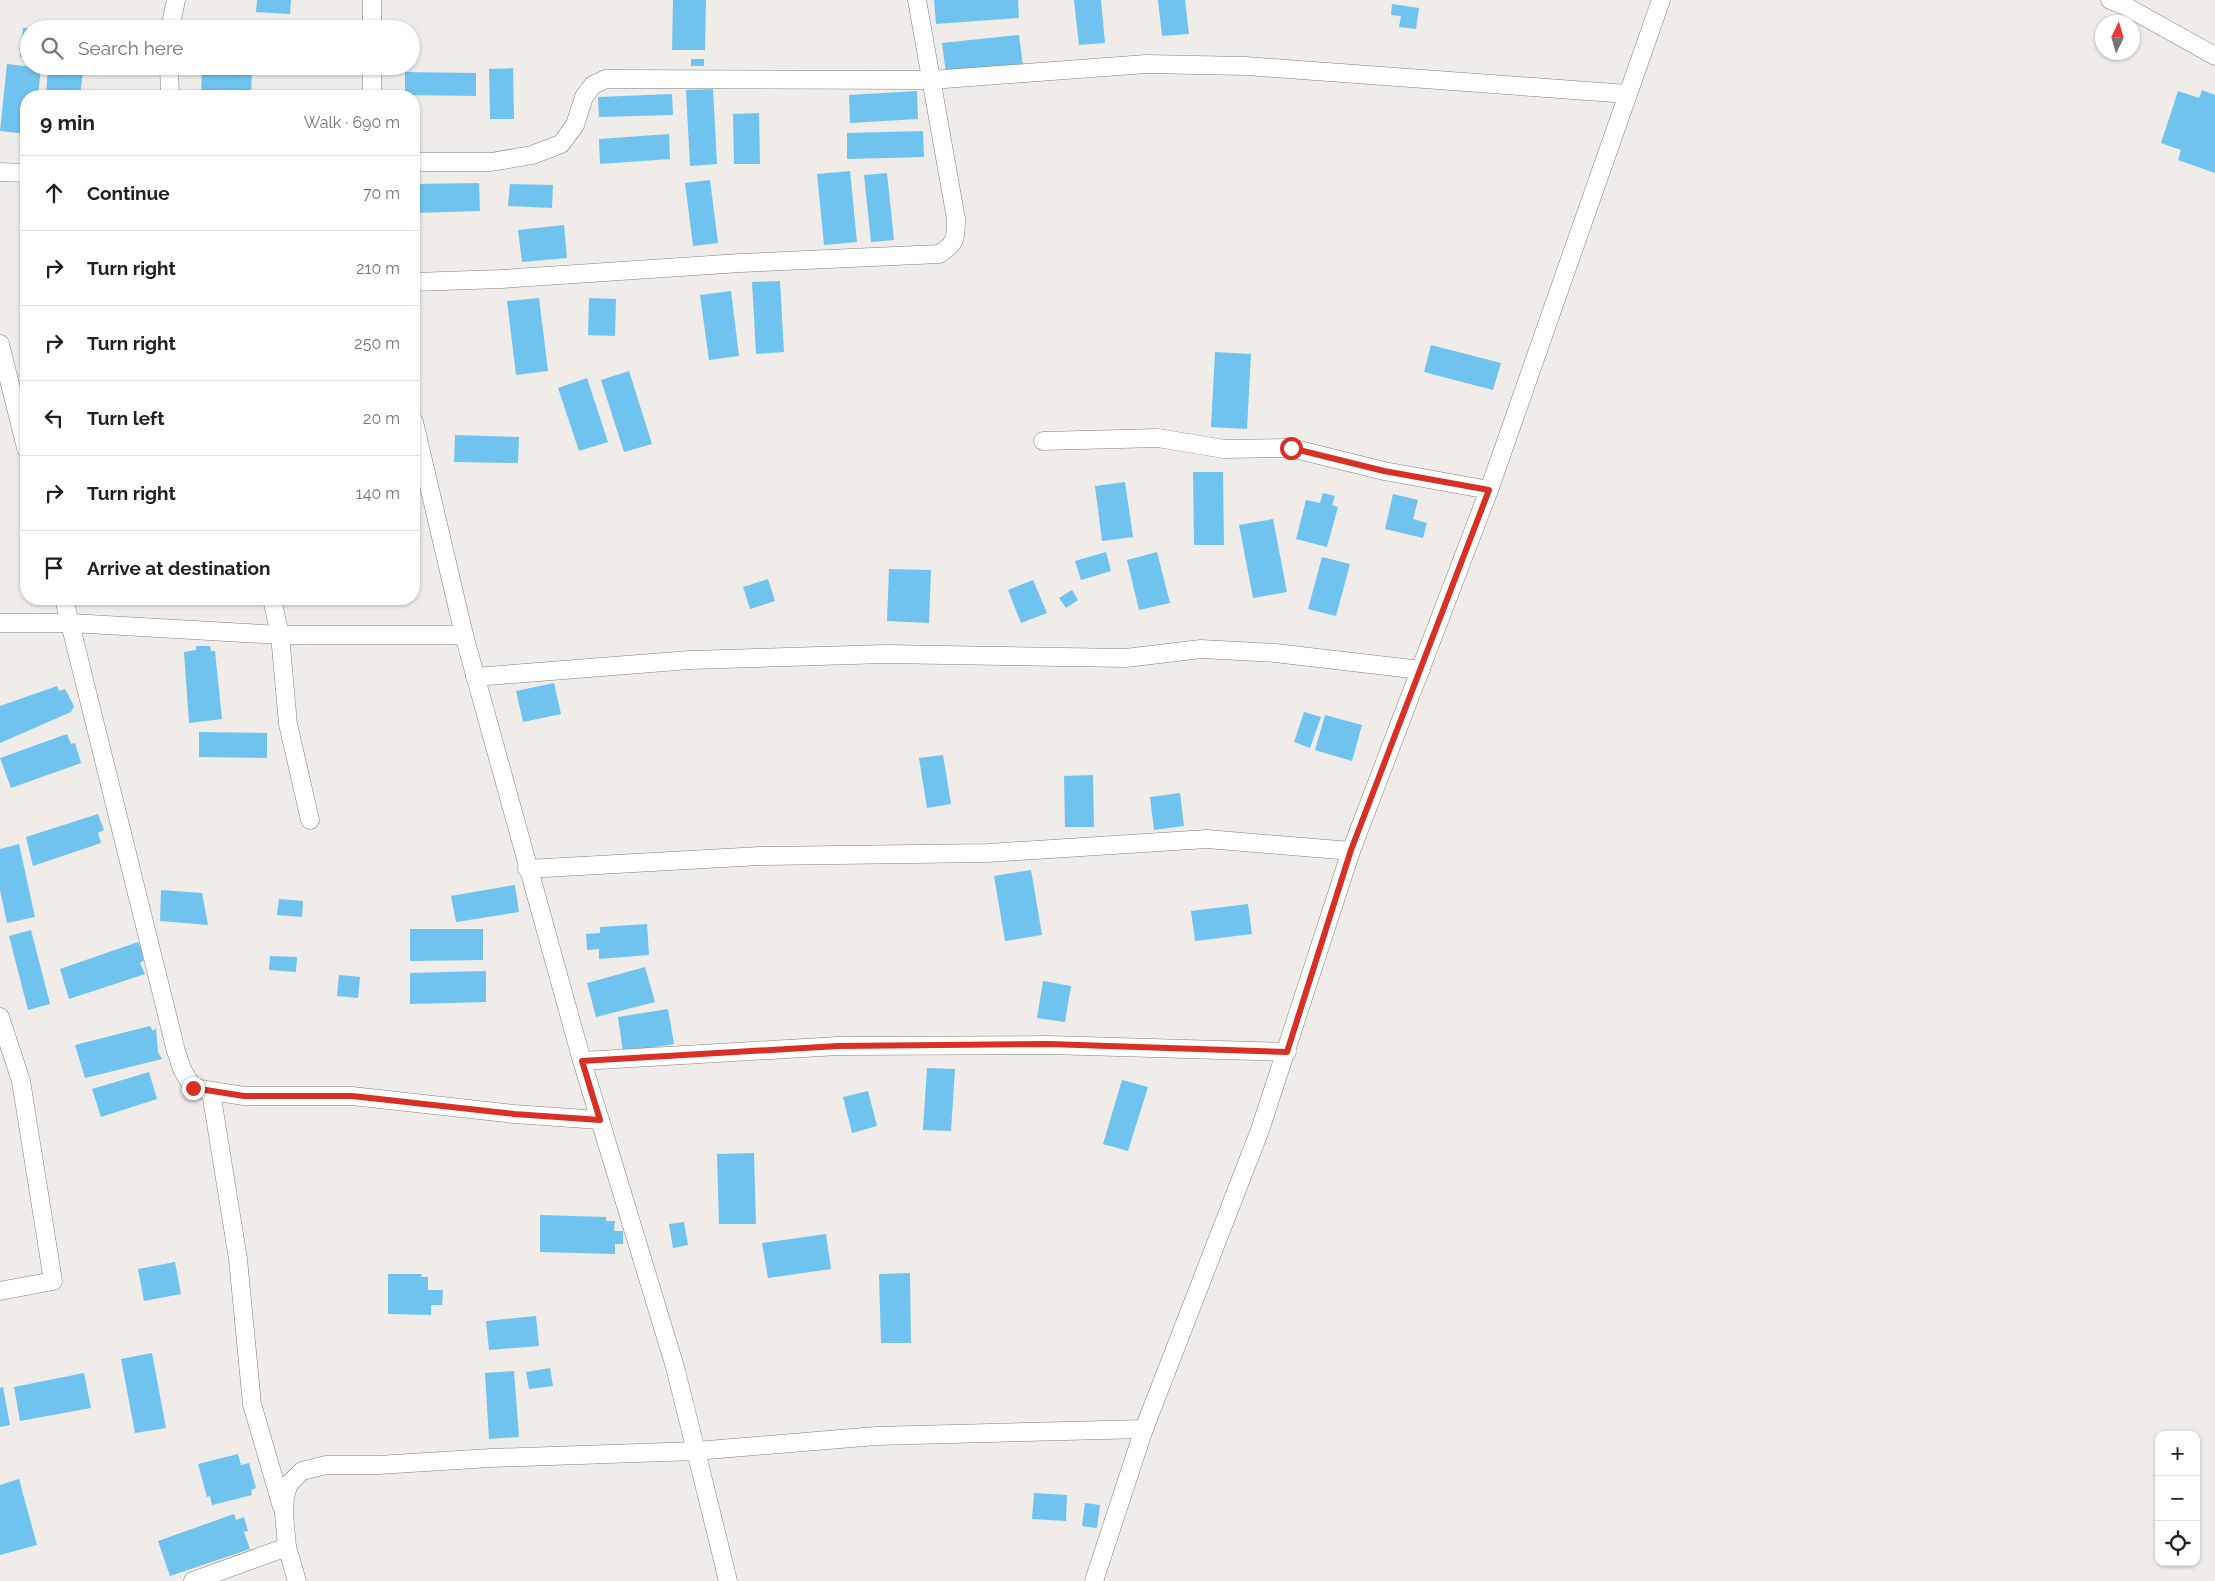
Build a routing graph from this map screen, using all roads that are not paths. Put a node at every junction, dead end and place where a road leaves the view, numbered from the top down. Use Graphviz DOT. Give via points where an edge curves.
graph roads {
  1 [pos="176,0"];
  2 [pos="372,0"];
  3 [pos="917,0"];
  4 [pos="1661,0"];
  5 [pos="2110,0"];
  6 [pos="172,20"];
  7 [pos="372,20"];
  8 [pos="2215,56"];
  9 [pos="170,75"];
  10 [pos="372,75"];
  11 [pos="931,80"];
  12 [pos="170,90"];
  13 [pos="372,90"];
  14 [pos="1628,94"];
  15 [pos="420,162"];
  16 [pos="0,172"];
  17 [pos="20,172"];
  18 [pos="420,282"];
  19 [pos="0,344"];
  20 [pos="20,424"];
  21 [pos="1043,441"];
  22 [pos="420,448"];
  23 [pos="1489,490"];
  24 [pos="66,605"];
  25 [pos="273,605"];
  26 [pos="0,623"];
  27 [pos="71,623"];
  28 [pos="280,635"];
  29 [pos="464,635"];
  30 [pos="1421,670"];
  31 [pos="476,677"];
  32 [pos="310,820"];
  33 [pos="1351,850"];
  34 [pos="527,869"];
  35 [pos="0,1017"];
  36 [pos="1287,1052"];
  37 [pos="582,1061"];
  38 [pos="211,1092"];
  39 [pos="600,1120"];
  40 [pos="0,1290"];
  41 [pos="1144,1429"];
  42 [pos="696,1451"];
  43 [pos="284,1514"];
  44 [pos="287,1547"];
  45 [pos="193,1581"];
  46 [pos="297,1581"];
  47 [pos="728,1581"];
  48 [pos="1094,1581"];
  1 -- 6 [label="street"];
  2 -- 7 [label="street"];
  3 -- 11 [label="street"];
  4 -- 14 [label="street"];
  5 -- 8 [label="street"];
  9 -- 12 [label="street"];
  10 -- 13 [label="street"];
  11 -- 14 [label="street" via="1155,64 1246,66"];
  11 -- 15 [label="street" via="606,79 592,85 584,97 575,125 561,144 491,162"];
  11 -- 18 [label="street" via="956,219 956,238 939,254 740,262"];
  14 -- 23 [label="street"];
  16 -- 17 [label="street"];
  19 -- 20 [label="street"];
  21 -- 23 [label="street" via="1158,438 1224,448 1291,448 1384,471"];
  22 -- 29 [label="street"];
  23 -- 30 [label="street"];
  24 -- 27 [label="street"];
  25 -- 28 [label="street"];
  26 -- 27 [label="street"];
  27 -- 28 [label="street"];
  27 -- 38 [label="street" via="176,1051 193,1088"];
  28 -- 29 [label="street"];
  28 -- 32 [label="street" via="288,724"];
  29 -- 31 [label="street"];
  30 -- 31 [label="street" via="1275,652 1201,649 1126,658 886,654 690,660"];
  30 -- 33 [label="street"];
  31 -- 34 [label="street"];
  33 -- 34 [label="street" via="1207,839 988,853 760,856"];
  33 -- 36 [label="street"];
  34 -- 37 [label="street"];
  35 -- 40 [label="street" via="21,1081 53,1281"];
  36 -- 37 [label="street" via="1049,1044 838,1046"];
  36 -- 41 [label="street"];
  37 -- 39 [label="street"];
  38 -- 39 [label="street" via="244,1096 352,1096"];
  38 -- 43 [label="street" via="238,1259 252,1404"];
  39 -- 42 [label="street" via="675,1367"];
  41 -- 42 [label="street" via="876,1436"];
  41 -- 48 [label="street"];
  42 -- 43 [label="street" via="326,1465 302,1471 289,1484 284,1496"];
  42 -- 47 [label="street"];
  43 -- 44 [label="street"];
  44 -- 45 [label="street"];
  44 -- 46 [label="street"];
}
